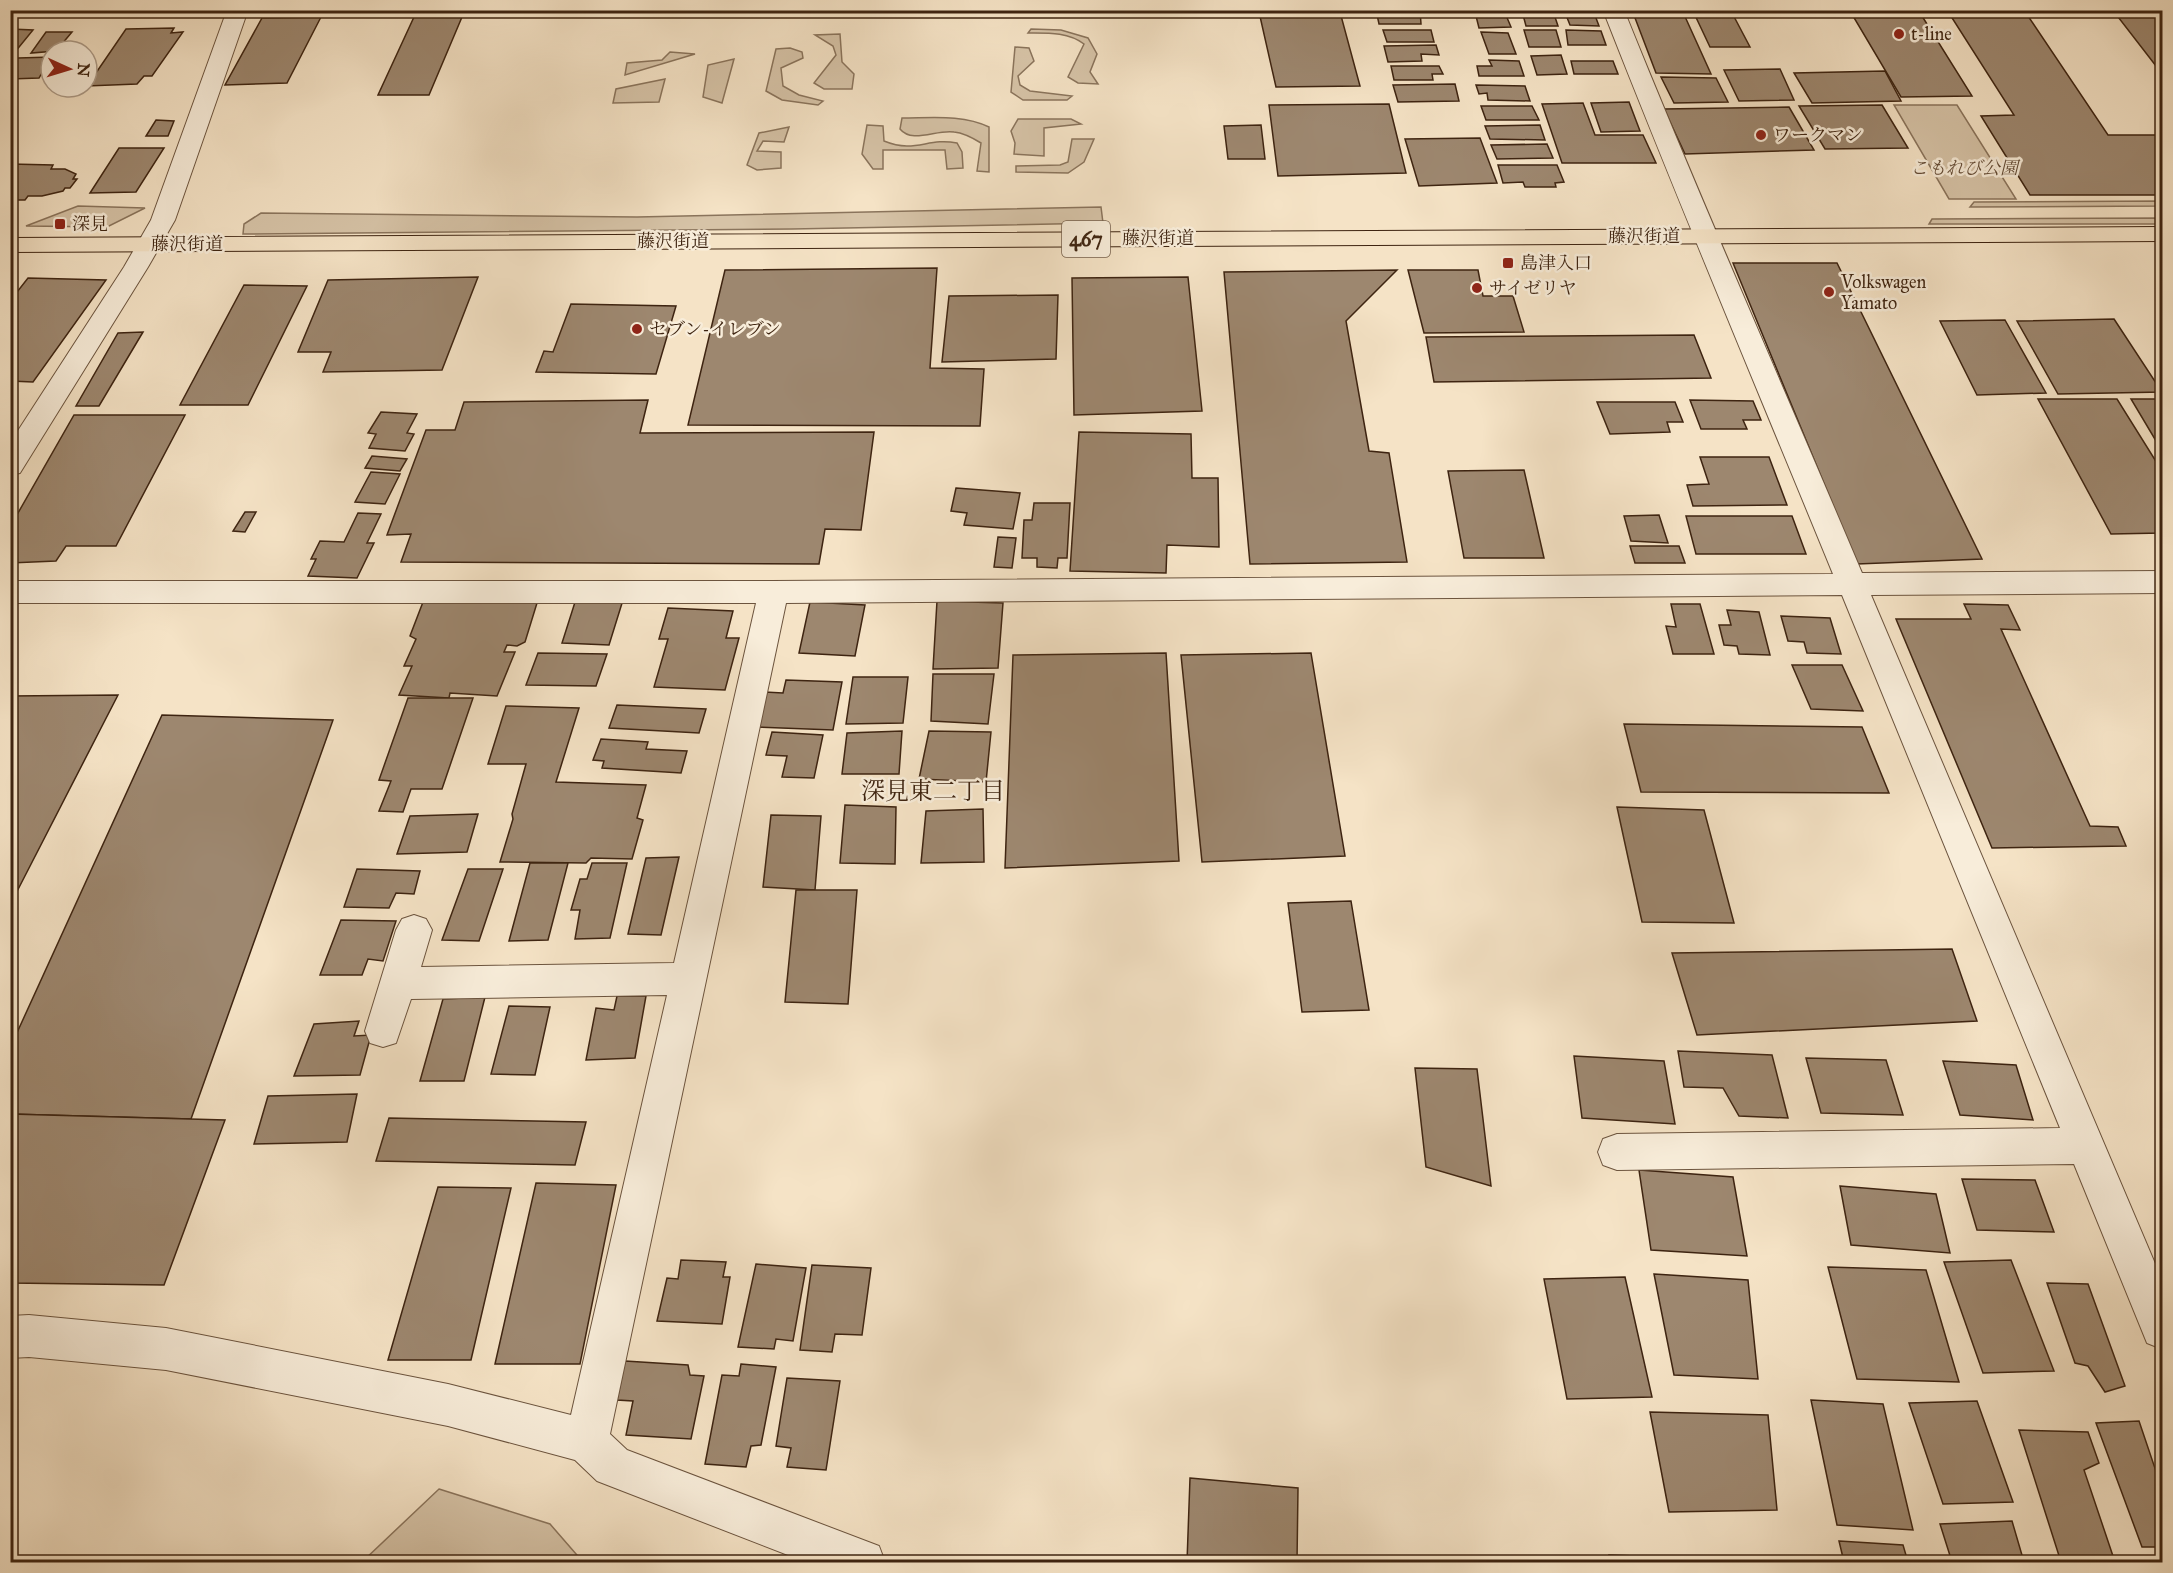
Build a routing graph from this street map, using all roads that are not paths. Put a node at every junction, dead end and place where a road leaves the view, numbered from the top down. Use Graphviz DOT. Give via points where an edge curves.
graph roads {
  1 [pos="238,10"];
  2 [pos="1613,10"];
  3 [pos="2163,234"];
  4 [pos="1706,236"];
  5 [pos="149,244"];
  6 [pos="10,245"];
  7 [pos="10,466"];
  8 [pos="2163,582"];
  9 [pos="1851,584"];
  10 [pos="10,592"];
  11 [pos="773,592"];
  12 [pos="414,930"];
  13 [pos="688,979"];
  14 [pos="397,983"];
  15 [pos="383,1031"];
  16 [pos="2088,1146"];
  17 [pos="1617,1152"];
  18 [pos="2163,1328"];
  19 [pos="10,1336"];
  20 [pos="587,1442"];
  21 [pos="863,1563"];
  1 -- 5 [label="street" via="163,220"];
  2 -- 4 [label="street"];
  3 -- 4 [label="highway, 藤沢街道 / 467"];
  4 -- 5 [label="highway, 藤沢街道 / 467"];
  4 -- 9 [label="street"];
  5 -- 6 [label="highway, 藤沢街道 / 467"];
  5 -- 7 [label="street"];
  8 -- 9 [label="street"];
  9 -- 11 [label="street"];
  9 -- 16 [label="street"];
  10 -- 11 [label="street"];
  11 -- 13 [label="street"];
  12 -- 14 [label="street"];
  13 -- 14 [label="street"];
  13 -- 20 [label="street"];
  14 -- 15 [label="street"];
  16 -- 17 [label="street"];
  16 -- 18 [label="street"];
  19 -- 20 [label="street" via="165,1349 448,1405"];
  20 -- 21 [label="street" via="612,1466"];
}
